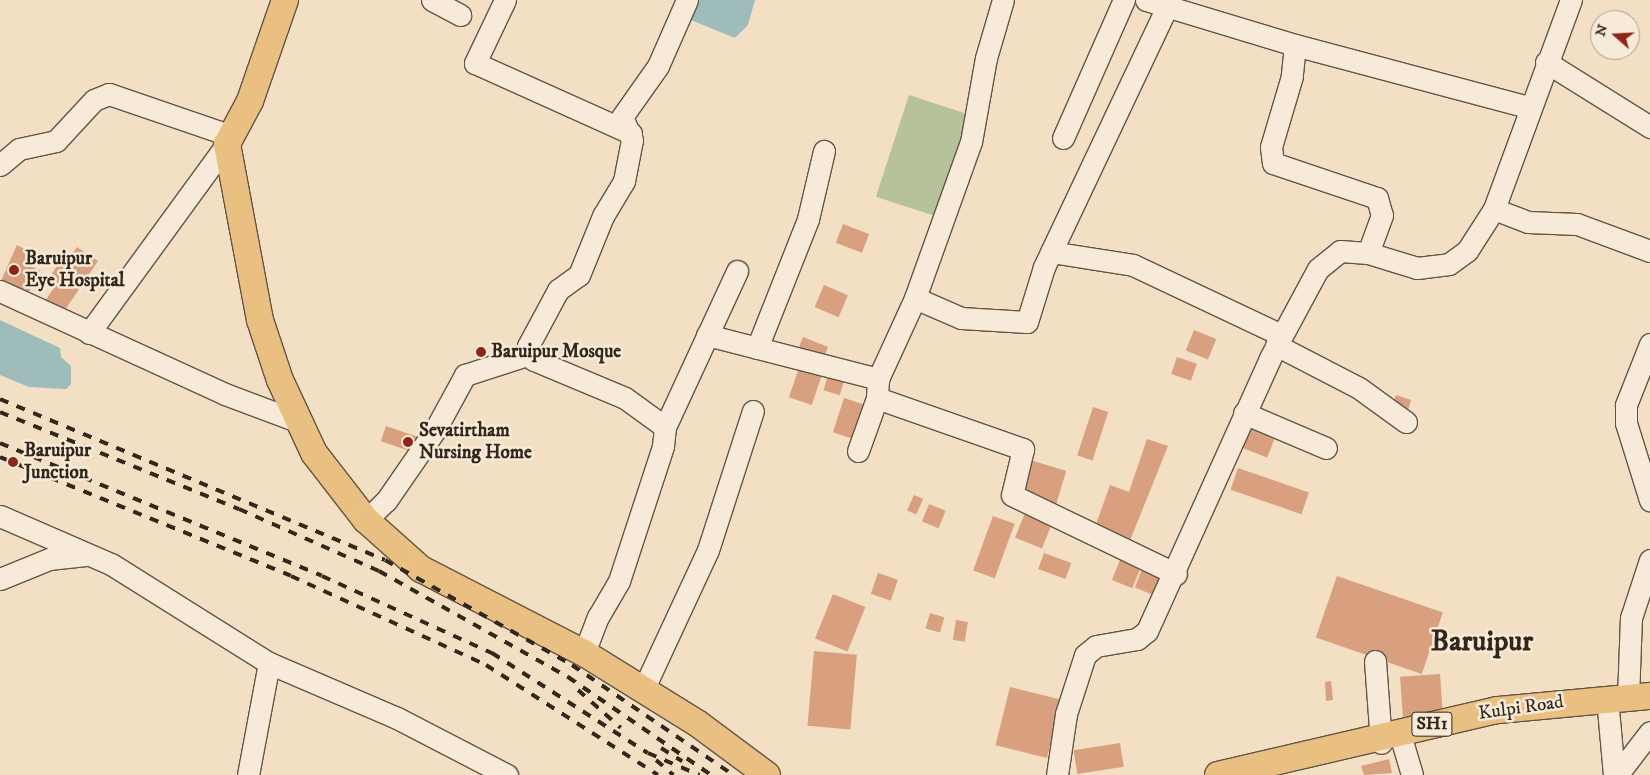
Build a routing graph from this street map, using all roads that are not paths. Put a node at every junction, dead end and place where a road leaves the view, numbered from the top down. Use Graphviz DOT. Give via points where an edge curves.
graph roads {
  1 [pos="285,0"];
  2 [pos="432,0"];
  3 [pos="505,0"];
  4 [pos="687,0"];
  5 [pos="1003,0"];
  6 [pos="1124,0"];
  7 [pos="1146,0"];
  8 [pos="1571,0"];
  9 [pos="1169,3"];
  10 [pos="460,15"];
  11 [pos="1295,45"];
  12 [pos="1546,62"];
  13 [pos="1531,108"];
  14 [pos="1650,127"];
  15 [pos="630,134"];
  16 [pos="1063,138"];
  17 [pos="228,140"];
  18 [pos="824,151"];
  19 [pos="0,165"];
  20 [pos="1494,209"];
  21 [pos="1650,251"];
  22 [pos="1051,252"];
  23 [pos="1368,253"];
  24 [pos="737,271"];
  25 [pos="0,291"];
  26 [pos="915,298"];
  27 [pos="89,332"];
  28 [pos="707,335"];
  29 [pos="1278,340"];
  30 [pos="1650,344"];
  31 [pos="757,348"];
  32 [pos="527,355"];
  33 [pos="877,388"];
  34 [pos="753,411"];
  35 [pos="1244,413"];
  36 [pos="297,421"];
  37 [pos="1406,422"];
  38 [pos="665,427"];
  39 [pos="1326,448"];
  40 [pos="858,452"];
  41 [pos="1650,500"];
  42 [pos="0,516"];
  43 [pos="366,520"];
  44 [pos="93,555"];
  45 [pos="1649,565"];
  46 [pos="1176,574"];
  47 [pos="0,579"];
  48 [pos="584,653"];
  49 [pos="1375,661"];
  50 [pos="269,663"];
  51 [pos="643,690"];
  52 [pos="1629,697"];
  53 [pos="1650,732"];
  54 [pos="1387,736"];
  55 [pos="248,775"];
  56 [pos="508,775"];
  57 [pos="767,775"];
  58 [pos="1057,775"];
  59 [pos="1218,775"];
  60 [pos="1412,775"];
  61 [pos="1615,775"];
  1 -- 17 [label="main road" via="250,101"];
  2 -- 10 [label="street"];
  3 -- 15 [label="street" via="475,63"];
  4 -- 15 [label="street" via="658,66 624,112 622,122"];
  5 -- 26 [label="street" via="986,58 971,142"];
  6 -- 16 [label="street"];
  7 -- 9 [label="street"];
  8 -- 12 [label="street"];
  9 -- 11 [label="street"];
  9 -- 22 [label="street"];
  11 -- 13 [label="street"];
  11 -- 23 [label="street" via="1292,76 1270,146 1273,164 1377,198 1382,215"];
  12 -- 13 [label="street"];
  12 -- 14 [label="street"];
  13 -- 20 [label="street"];
  15 -- 32 [label="street" via="624,181 603,216 580,275 554,296 533,331"];
  17 -- 19 [label="street" via="109,94 94,100 56,140 19,149"];
  17 -- 27 [label="street"];
  17 -- 36 [label="main road" via="260,320"];
  18 -- 31 [label="street" via="808,220"];
  20 -- 21 [label="street" via="1528,222 1577,224"];
  20 -- 23 [label="street" via="1468,251 1449,264 1417,268"];
  22 -- 26 [label="street" via="1027,322 961,318"];
  22 -- 29 [label="street" via="1139,267"];
  23 -- 29 [label="street" via="1340,250 1329,257"];
  24 -- 28 [label="street"];
  25 -- 27 [label="street"];
  26 -- 33 [label="street"];
  27 -- 36 [label="street"];
  28 -- 31 [label="street"];
  28 -- 38 [label="street"];
  29 -- 35 [label="street"];
  29 -- 37 [label="street" via="1359,388"];
  30 -- 41 [label="street" via="1626,405 1626,423"];
  31 -- 33 [label="street"];
  32 -- 38 [label="street" via="625,398"];
  32 -- 43 [label="street" via="465,375 435,430 386,501"];
  33 -- 40 [label="street"];
  33 -- 46 [label="street" via="1023,449 1012,495"];
  34 -- 51 [label="street" via="708,550"];
  35 -- 39 [label="street"];
  35 -- 46 [label="street"];
  36 -- 43 [label="main road" via="324,467"];
  38 -- 48 [label="street" via="619,581 598,617"];
  42 -- 44 [label="street"];
  43 -- 48 [label="main road" via="421,569"];
  44 -- 47 [label="street" via="49,559"];
  44 -- 50 [label="street"];
  45 -- 52 [label="street" via="1631,618"];
  46 -- 58 [label="street" via="1147,631 1137,639 1096,646 1086,655 1066,714"];
  48 -- 51 [label="main road"];
  49 -- 54 [label="street"];
  50 -- 55 [label="street"];
  50 -- 56 [label="street" via="388,714"];
  51 -- 57 [label="main road"];
  52 -- 54 [label="main road, Kulpi Road / SH1" via="1537,703"];
  52 -- 61 [label="street"];
  53 -- 61 [label="street"];
  54 -- 59 [label="main road, Kulpi Road / SH1"];
  54 -- 60 [label="street"];
}
